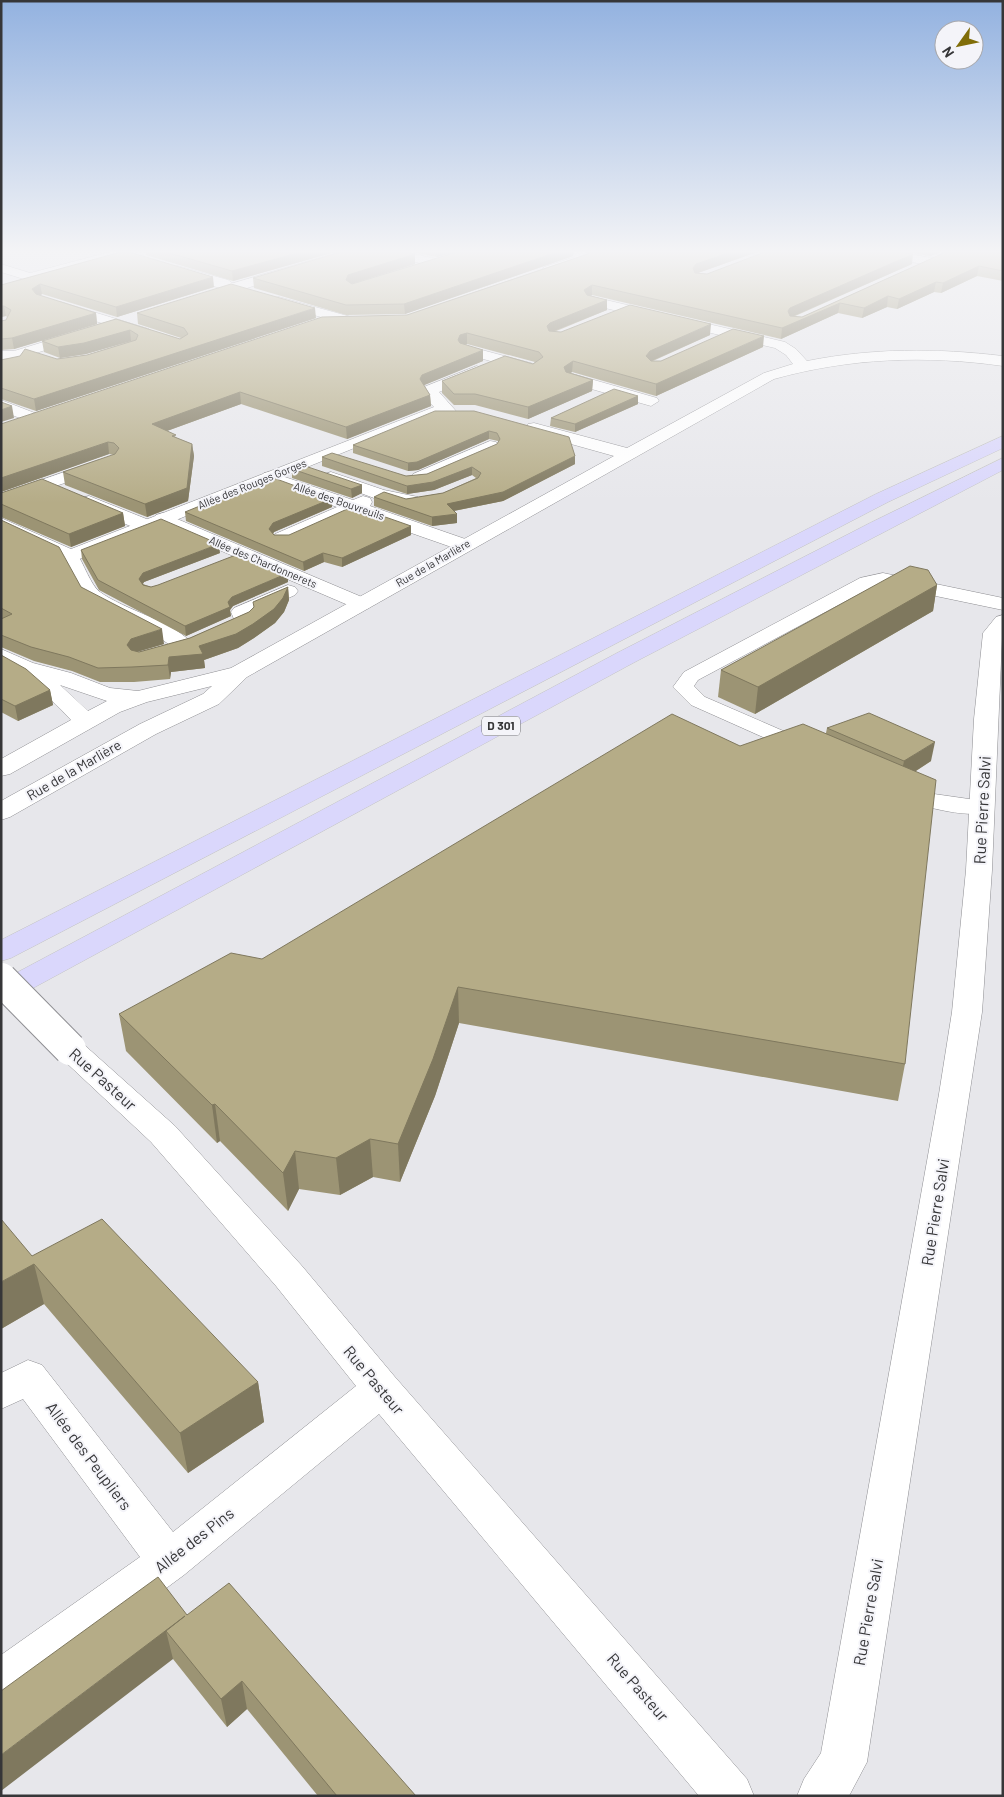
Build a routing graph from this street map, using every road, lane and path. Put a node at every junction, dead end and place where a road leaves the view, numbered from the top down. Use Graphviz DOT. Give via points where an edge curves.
graph roads {
  1 [pos="76,336"];
  2 [pos="154,336"];
  3 [pos="724,336"];
  4 [pos="743,336"];
  5 [pos="158,337"];
  6 [pos="706,344"];
  7 [pos="467,350"];
  8 [pos="23,352"];
  9 [pos="1,355"];
  10 [pos="504,360"];
  11 [pos="50,361"];
  12 [pos="1003,361"];
  13 [pos="1,366"];
  14 [pos="803,366"];
  15 [pos="533,368"];
  16 [pos="573,379"];
  17 [pos="613,390"];
  18 [pos="588,401"];
  19 [pos="651,401"];
  20 [pos="1,405"];
  21 [pos="52,412"];
  22 [pos="441,412"];
  23 [pos="466,412"];
  24 [pos="556,416"];
  25 [pos="34,418"];
  26 [pos="9,427"];
  27 [pos="1003,441"];
  28 [pos="490,446"];
  29 [pos="331,453"];
  30 [pos="627,454"];
  31 [pos="110,461"];
  32 [pos="360,462"];
  33 [pos="1003,463"];
  34 [pos="299,466"];
  35 [pos="270,477"];
  36 [pos="407,478"];
  37 [pos="46,484"];
  38 [pos="380,494"];
  39 [pos="1,500"];
  40 [pos="430,500"];
  41 [pos="354,506"];
  42 [pos="155,523"];
  43 [pos="1,524"];
  44 [pos="282,538"];
  45 [pos="464,545"];
  46 [pos="242,554"];
  47 [pos="70,556"];
  48 [pos="220,563"];
  49 [pos="310,582"];
  50 [pos="362,604"];
  51 [pos="1003,604"];
  52 [pos="1003,621"];
  53 [pos="234,624"];
  54 [pos="158,654"];
  55 [pos="1,656"];
  56 [pos="26,668"];
  57 [pos="239,672"];
  58 [pos="139,697"];
  59 [pos="85,722"];
  60 [pos="148,729"];
  61 [pos="820,756"];
  62 [pos="1,769"];
  63 [pos="881,784"];
  64 [pos="982,806"];
  65 [pos="1,812"];
  66 [pos="1,952"];
  67 [pos="1,979"];
  68 [pos="1,993"];
  69 [pos="381,1389"];
  70 [pos="1,1393"];
  71 [pos="169,1561"];
  72 [pos="1,1682"];
  73 [pos="730,1796"];
  74 [pos="821,1796"];
  1 -- 8 [label="lane"];
  2 -- 5 [label="street"];
  3 -- 6 [label="street"];
  4 -- 14 [label="street" via="780,345"];
  7 -- 10 [label="street"];
  8 -- 9 [label="lane"];
  8 -- 11 [label="lane"];
  8 -- 13 [label="street" via="16,362"];
  10 -- 15 [label="street"];
  10 -- 22 [label="street" via="430,390"];
  12 -- 14 [label="street, Rue de la Marlière" via="956,356 874,357"];
  14 -- 30 [label="street, Rue de la Marlière" via="770,376"];
  16 -- 17 [label="street"];
  17 -- 18 [label="street"];
  17 -- 19 [label="street"];
  20 -- 25 [label="street"];
  21 -- 25 [label="street"];
  22 -- 23 [label="street"];
  22 -- 29 [label="street, Allée des Rouges Gorges"];
  24 -- 30 [label="street" via="525,426"];
  25 -- 26 [label="street"];
  27 -- 66 [label="highway, D 301" via="873,503"];
  28 -- 36 [label="street" via="421,477"];
  29 -- 32 [label="street"];
  29 -- 34 [label="street, Allée des Rouges Gorges"];
  30 -- 45 [label="street, Rue de la Marlière"];
  31 -- 37 [label="street"];
  33 -- 68 [label="highway, D 301" via="598,674"];
  34 -- 35 [label="street, Allée des Rouges Gorges"];
  34 -- 38 [label="lane"];
  35 -- 41 [label="street, Allée des Bouvreuils"];
  35 -- 42 [label="street, Allée des Rouges Gorges"];
  37 -- 39 [label="street"];
  37 -- 42 [label="street, Allée des Chardonnerets"];
  38 -- 40 [label="lane" via="406,501"];
  38 -- 41 [label="street"];
  41 -- 44 [label="street"];
  41 -- 45 [label="street, Allée des Bouvreuils"];
  42 -- 46 [label="street, Allée des Chardonnerets"];
  42 -- 47 [label="street, Allée des Rouges Gorges"];
  43 -- 47 [label="street"];
  45 -- 50 [label="street, Rue de la Marlière"];
  46 -- 48 [label="street"];
  46 -- 49 [label="street, Allée des Chardonnerets"];
  47 -- 54 [label="lane" via="91,595 167,634 192,642"];
  49 -- 50 [label="street, Allée des Chardonnerets"];
  49 -- 53 [label="street" via="241,612"];
  50 -- 57 [label="street, Rue de la Marlière"];
  51 -- 61 [label="lane" via="883,579 867,582 691,676 683,687 698,701"];
  52 -- 64 [label="street, Rue Pierre Salvi" via="994,633"];
  55 -- 56 [label="street"];
  56 -- 58 [label="street" via="106,694"];
  56 -- 59 [label="street" via="63,698"];
  57 -- 58 [label="street, Rue de la Marlière"];
  57 -- 60 [label="street, Rue de la Marlière" via="211,698"];
  58 -- 59 [label="street, Rue de la Marlière"];
  58 -- 60 [label="street" via="146,711"];
  59 -- 60 [label="street, Rue de la Marlière"];
  59 -- 62 [label="street, Rue de la Marlière"];
  60 -- 65 [label="street, Rue de la Marlière"];
  63 -- 64 [label="lane" via="932,801"];
  64 -- 74 [label="street, Rue Pierre Salvi" via="967,1012 955,1094 842,1762"];
  67 -- 69 [label="street, Rue Pasteur, bridge" via="70,1049 163,1134 289,1276"];
  69 -- 71 [label="street, Allée des Pins"];
  69 -- 73 [label="street, Rue Pasteur"];
  70 -- 71 [label="street, Allée des Peupliers" via="28,1376"];
  71 -- 72 [label="street, Allée des Pins"];
}
